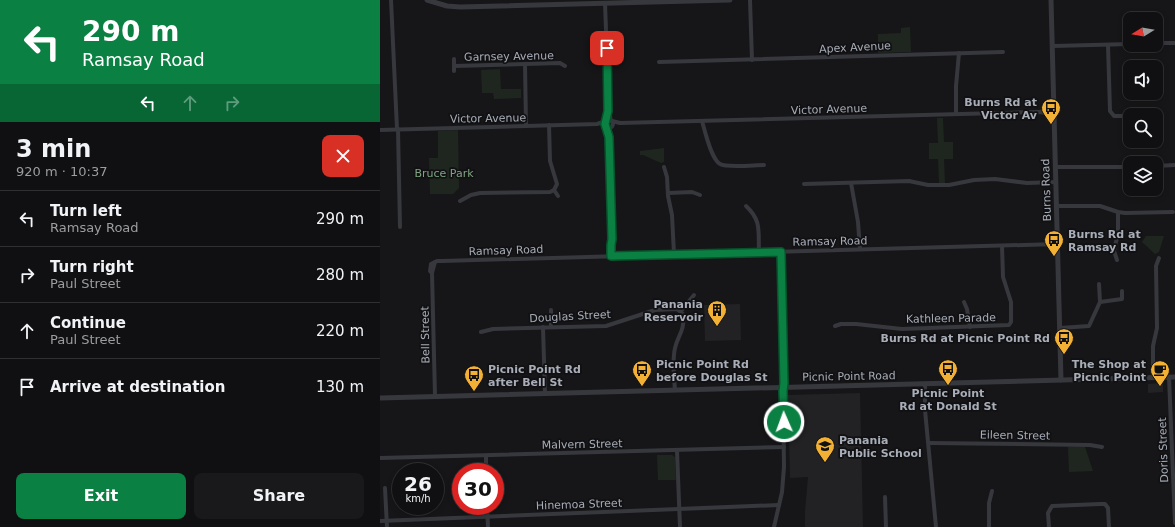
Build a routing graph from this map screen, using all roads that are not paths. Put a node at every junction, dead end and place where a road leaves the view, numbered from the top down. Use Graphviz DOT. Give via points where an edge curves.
graph roads {
  1 [pos="391,0"];
  2 [pos="427,0"];
  3 [pos="708,0"];
  4 [pos="730,0"];
  5 [pos="750,0"];
  6 [pos="1052,0"];
  7 [pos="434,1"];
  8 [pos="532,2"];
  9 [pos="605,3"];
  10 [pos="1163,43"];
  11 [pos="1175,43"];
  12 [pos="1123,44"];
  13 [pos="1108,45"];
  14 [pos="1053,46"];
  15 [pos="1003,52"];
  16 [pos="959,53"];
  17 [pos="454,59"];
  18 [pos="752,60"];
  19 [pos="659,62"];
  20 [pos="525,64"];
  21 [pos="565,66"];
  22 [pos="608,111"];
  23 [pos="1054,112"];
  24 [pos="956,114"];
  25 [pos="1123,116"];
  26 [pos="612,121"];
  27 [pos="702,121"];
  28 [pos="606,123"];
  29 [pos="620,123"];
  30 [pos="526,126"];
  31 [pos="549,126"];
  32 [pos="611,127"];
  33 [pos="397,129"];
  34 [pos="380,130"];
  35 [pos="609,137"];
  36 [pos="764,165"];
  37 [pos="1175,165"];
  38 [pos="1123,166"];
  39 [pos="1163,166"];
  40 [pos="664,167"];
  41 [pos="1056,167"];
  42 [pos="1056,182"];
  43 [pos="852,183"];
  44 [pos="804,184"];
  45 [pos="554,190"];
  46 [pos="668,193"];
  47 [pos="700,195"];
  48 [pos="558,196"];
  49 [pos="460,201"];
  50 [pos="746,206"];
  51 [pos="1057,206"];
  52 [pos="1118,212"];
  53 [pos="1173,212"];
  54 [pos="400,227"];
  55 [pos="1058,244"];
  56 [pos="1002,246"];
  57 [pos="860,250"];
  58 [pos="759,252"];
  59 [pos="781,252"];
  60 [pos="674,254"];
  61 [pos="612,256"];
  62 [pos="1159,258"];
  63 [pos="1117,260"];
  64 [pos="435,262"];
  65 [pos="1099,284"];
  66 [pos="1122,291"];
  67 [pos="694,295"];
  68 [pos="964,302"];
  69 [pos="1100,302"];
  70 [pos="551,310"];
  71 [pos="681,311"];
  72 [pos="835,326"];
  73 [pos="543,327"];
  74 [pos="551,327"];
  75 [pos="970,327"];
  76 [pos="1060,328"];
  77 [pos="482,332"];
  78 [pos="1153,377"];
  79 [pos="1169,377"];
  80 [pos="1175,377"];
  81 [pos="1062,380"];
  82 [pos="925,384"];
  83 [pos="784,387"];
  84 [pos="675,390"];
  85 [pos="545,394"];
  86 [pos="436,396"];
  87 [pos="380,398"];
  88 [pos="929,443"];
  89 [pos="1102,447"];
  90 [pos="784,448"];
  91 [pos="677,451"];
  92 [pos="486,456"];
  93 [pos="380,458"];
  94 [pos="486,463"];
  95 [pos="385,488"];
  96 [pos="992,491"];
  97 [pos="884,497"];
  98 [pos="779,505"];
  99 [pos="679,508"];
  100 [pos="487,516"];
  101 [pos="386,520"];
  102 [pos="380,521"];
  103 [pos="1175,523"];
  104 [pos="387,527"];
  105 [pos="488,527"];
  106 [pos="680,527"];
  107 [pos="774,527"];
  108 [pos="886,527"];
  109 [pos="936,527"];
  110 [pos="989,527"];
  111 [pos="1049,527"];
  112 [pos="1109,527"];
  1 -- 33 [label="street"];
  2 -- 7 [label="street"];
  3 -- 4 [label="street"];
  3 -- 9 [label="street"];
  5 -- 18 [label="street"];
  6 -- 14 [label="street, Burns Road"];
  7 -- 8 [label="street" via="447,6"];
  8 -- 9 [label="street"];
  9 -- 22 [label="street"];
  10 -- 11 [label="street"];
  12 -- 13 [label="street"];
  13 -- 14 [label="street"];
  13 -- 25 [label="street" via="1110,112 1114,116"];
  14 -- 23 [label="street, Burns Road"];
  15 -- 16 [label="street, Apex Avenue"];
  16 -- 18 [label="street, Apex Avenue"];
  16 -- 24 [label="street"];
  17 -- 20 [label="street, Garnsey Avenue" via="454,68"];
  18 -- 19 [label="street, Apex Avenue"];
  20 -- 21 [label="street, Garnsey Avenue" via="560,63"];
  20 -- 30 [label="street"];
  22 -- 26 [label="street"];
  22 -- 28 [label="street"];
  23 -- 24 [label="street, Victor Avenue"];
  23 -- 41 [label="street, Burns Road"];
  24 -- 27 [label="street, Victor Avenue"];
  26 -- 28 [label="street, Victor Avenue"];
  26 -- 29 [label="street, Victor Avenue"];
  26 -- 32 [label="street"];
  27 -- 29 [label="street, Victor Avenue"];
  27 -- 36 [label="street" via="714,158 719,164"];
  28 -- 31 [label="street, Victor Avenue"];
  28 -- 32 [label="street" via="608,128"];
  28 -- 35 [label="street"];
  29 -- 32 [label="street, Victor Avenue"];
  30 -- 31 [label="street, Victor Avenue"];
  30 -- 33 [label="street, Victor Avenue"];
  31 -- 45 [label="street" via="550,159 557,184"];
  32 -- 35 [label="street"];
  33 -- 34 [label="street, Victor Avenue"];
  33 -- 54 [label="street"];
  35 -- 61 [label="street"];
  37 -- 39 [label="street"];
  38 -- 41 [label="street"];
  40 -- 46 [label="street"];
  41 -- 42 [label="street, Burns Road"];
  42 -- 43 [label="street" via="1027,183 995,179 974,180 949,186 928,186 909,181"];
  42 -- 51 [label="street, Burns Road"];
  43 -- 44 [label="street"];
  43 -- 57 [label="street"];
  45 -- 48 [label="street"];
  45 -- 49 [label="street" via="475,194"];
  46 -- 47 [label="street" via="689,192"];
  46 -- 60 [label="street"];
  50 -- 58 [label="street" via="758,222"];
  51 -- 52 [label="street" via="1100,206"];
  51 -- 55 [label="street, Burns Road"];
  52 -- 53 [label="street"];
  52 -- 63 [label="street" via="1118,233 1114,252"];
  55 -- 56 [label="street, Ramsay Road"];
  55 -- 76 [label="street, Burns Road"];
  56 -- 57 [label="street, Ramsay Road"];
  56 -- 75 [label="street, Kathleen Parade" via="1003,277 1011,299 1011,322 1007,326"];
  57 -- 59 [label="street, Ramsay Road"];
  58 -- 59 [label="street, Ramsay Road"];
  58 -- 60 [label="street, Ramsay Road"];
  59 -- 83 [label="street"];
  60 -- 61 [label="street, Ramsay Road"];
  61 -- 64 [label="street, Ramsay Road"];
  62 -- 78 [label="street" via="1156,266 1158,328 1153,346"];
  64 -- 86 [label="street, Bell Street" via="432,273"];
  65 -- 69 [label="street"];
  66 -- 69 [label="street" via="1122,299"];
  67 -- 71 [label="street"];
  68 -- 75 [label="street"];
  69 -- 76 [label="street" via="1089,326"];
  70 -- 74 [label="street"];
  71 -- 74 [label="street, Douglas Street" via="655,310 606,326"];
  71 -- 84 [label="street" via="683,328 674,354"];
  72 -- 75 [label="street, Kathleen Parade" via="856,324 902,329"];
  73 -- 74 [label="street, Douglas Street"];
  73 -- 77 [label="street, Douglas Street" via="493,329"];
  73 -- 85 [label="street"];
  76 -- 81 [label="street, Burns Road"];
  78 -- 79 [label="street, Picnic Point Road"];
  78 -- 81 [label="street, Picnic Point Road"];
  79 -- 80 [label="street, Picnic Point Road"];
  79 -- 103 [label="street, Doris Street"];
  81 -- 82 [label="street, Picnic Point Road"];
  82 -- 83 [label="street, Picnic Point Road"];
  82 -- 88 [label="street"];
  83 -- 84 [label="street, Picnic Point Road"];
  83 -- 90 [label="street"];
  84 -- 85 [label="street, Picnic Point Road"];
  85 -- 86 [label="street, Picnic Point Road"];
  86 -- 87 [label="street, Picnic Point Road"];
  88 -- 89 [label="street, Eileen Street"];
  88 -- 109 [label="street"];
  90 -- 91 [label="street, Malvern Street"];
  90 -- 98 [label="street" via="784,484"];
  91 -- 92 [label="street, Malvern Street"];
  91 -- 99 [label="street"];
  92 -- 93 [label="street, Malvern Street"];
  92 -- 94 [label="street"];
  95 -- 101 [label="street"];
  96 -- 110 [label="street"];
  97 -- 108 [label="street"];
  98 -- 99 [label="street, Hinemoa Street"];
  98 -- 107 [label="street"];
  99 -- 100 [label="street, Hinemoa Street"];
  99 -- 106 [label="street"];
  100 -- 101 [label="street, Hinemoa Street"];
  100 -- 105 [label="street"];
  101 -- 102 [label="street, Hinemoa Street"];
  101 -- 104 [label="street"];
  111 -- 112 [label="street" via="1048,513 1052,506 1100,504 1105,504 1108,508"];
}
